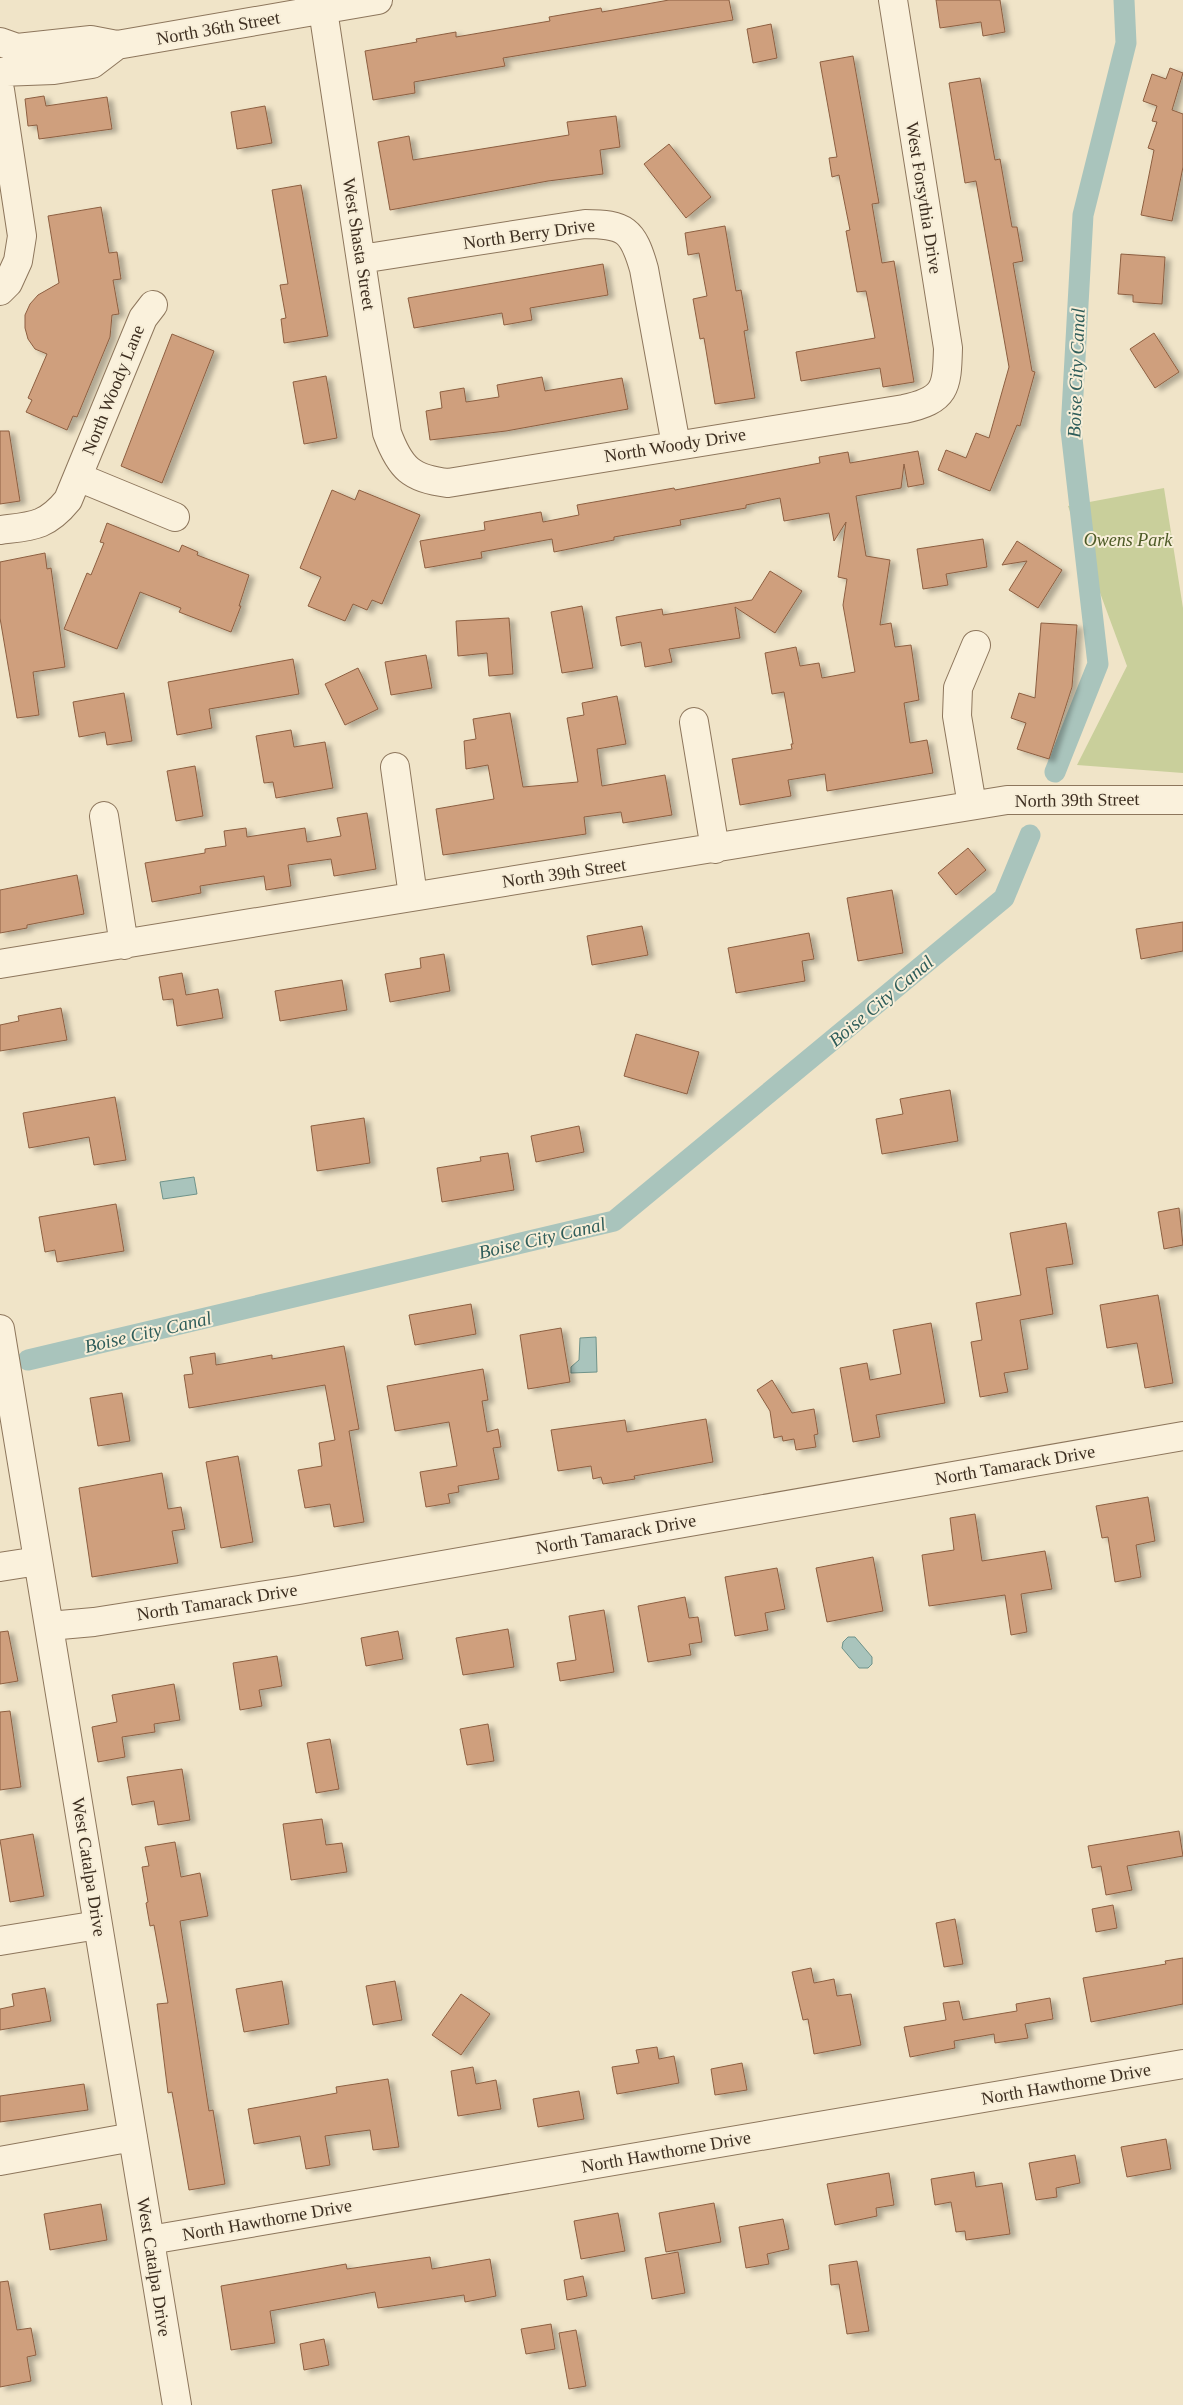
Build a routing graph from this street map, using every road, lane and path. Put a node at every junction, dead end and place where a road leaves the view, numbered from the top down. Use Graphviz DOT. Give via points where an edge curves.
graph roads {
  1 [pos="378,0"];
  2 [pos="893,0"];
  3 [pos="323,10"];
  4 [pos="4,57"];
  5 [pos="0,90"];
  6 [pos="361,260"];
  7 [pos="0,291"];
  8 [pos="153,305"];
  9 [pos="940,395"];
  10 [pos="676,445"];
  11 [pos="409,472"];
  12 [pos="78,477"];
  13 [pos="176,516"];
  14 [pos="0,530"];
  15 [pos="976,645"];
  16 [pos="694,722"];
  17 [pos="395,767"];
  18 [pos="1183,800"];
  19 [pos="972,805"];
  20 [pos="104,816"];
  21 [pos="715,849"];
  22 [pos="413,896"];
  23 [pos="124,945"];
  24 [pos="0,964"];
  25 [pos="0,1329"];
  26 [pos="1183,1436"];
  27 [pos="38,1561"];
  28 [pos="0,1567"];
  29 [pos="49,1626"];
  30 [pos="98,1925"];
  31 [pos="0,1942"];
  32 [pos="1183,2064"];
  33 [pos="133,2137"];
  34 [pos="0,2161"];
  35 [pos="150,2240"];
  36 [pos="177,2405"];
  1 -- 3 [label="street, North 36th Street"];
  2 -- 9 [label="street, West Forsythia Drive" via="948,348 947,374"];
  3 -- 4 [label="street, North 36th Street" via="117,45 91,40"];
  3 -- 6 [label="street, West Shasta Street"];
  5 -- 7 [label="street" via="22,236 18,261 8,283"];
  6 -- 10 [label="street, North Berry Drive" via="585,224 606,224 626,230 638,247 644,269"];
  6 -- 11 [label="street, West Shasta Street" via="387,434 395,455"];
  8 -- 12 [label="street, North Woody Lane" via="142,318"];
  9 -- 10 [label="street, North Woody Drive" via="926,404"];
  10 -- 11 [label="street, North Woody Drive" via="448,482 427,481"];
  12 -- 13 [label="street, North Woody Lane"];
  12 -- 14 [label="street, North Woody Lane" via="58,513 41,524"];
  15 -- 19 [label="street" via="958,688 957,707"];
  16 -- 21 [label="street"];
  17 -- 22 [label="street"];
  18 -- 19 [label="street, North 39th Street" via="1006,800"];
  19 -- 21 [label="street, North 39th Street"];
  20 -- 23 [label="street"];
  21 -- 22 [label="street, North 39th Street"];
  22 -- 23 [label="street, North 39th Street"];
  23 -- 24 [label="street, North 39th Street"];
  25 -- 27 [label="street, West Catalpa Drive"];
  26 -- 29 [label="street, North Tamarack Drive" via="299,1590"];
  27 -- 28 [label="street"];
  27 -- 29 [label="street, West Catalpa Drive"];
  29 -- 30 [label="street, West Catalpa Drive"];
  30 -- 31 [label="street"];
  30 -- 33 [label="street, West Catalpa Drive"];
  32 -- 35 [label="street, North Hawthorne Drive"];
  33 -- 34 [label="street"];
  33 -- 35 [label="street, West Catalpa Drive"];
  35 -- 36 [label="street, West Catalpa Drive"];
}
